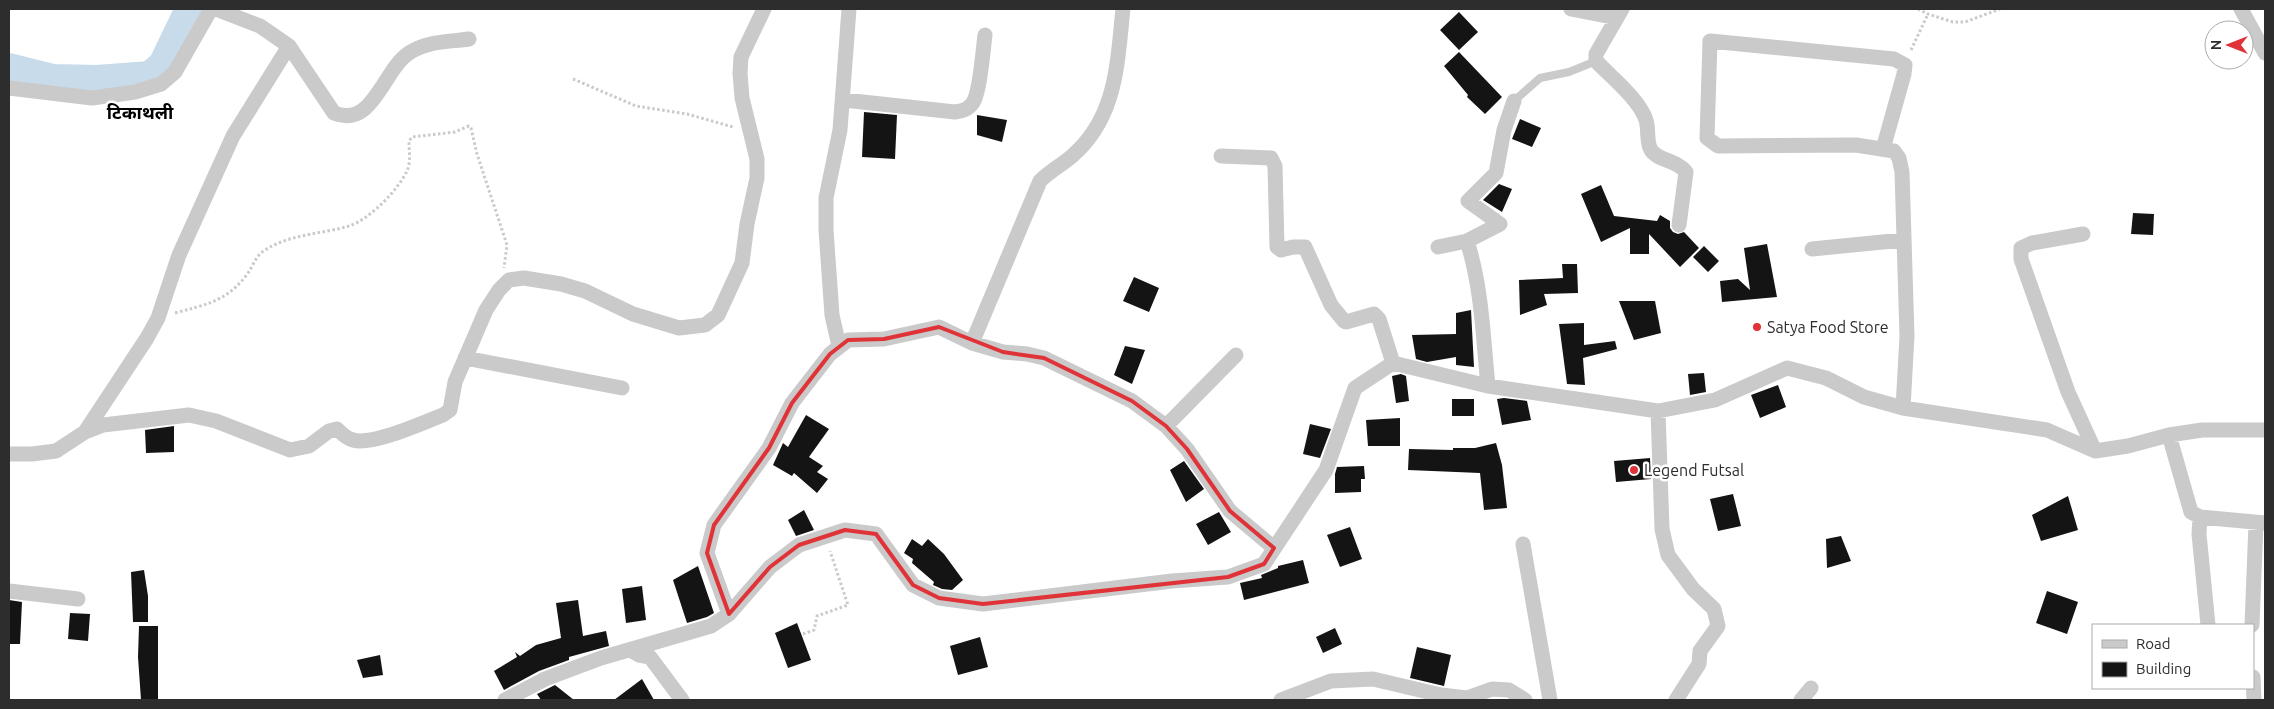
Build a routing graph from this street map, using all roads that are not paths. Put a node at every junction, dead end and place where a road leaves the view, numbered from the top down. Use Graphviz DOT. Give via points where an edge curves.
graph roads {
  1 [pos="211,9"];
  2 [pos="216,9"];
  3 [pos="764,9"];
  4 [pos="849,9"];
  5 [pos="1123,9"];
  6 [pos="1571,9"];
  7 [pos="2241,9"];
  8 [pos="1620,13"];
  9 [pos="985,35"];
  10 [pos="469,39"];
  11 [pos="289,46"];
  12 [pos="2265,53"];
  13 [pos="1596,61"];
  14 [pos="9,88"];
  15 [pos="844,100"];
  16 [pos="1514,101"];
  17 [pos="1883,149"];
  18 [pos="1221,156"];
  19 [pos="1679,225"];
  20 [pos="2083,234"];
  21 [pos="1904,240"];
  22 [pos="1467,241"];
  23 [pos="1438,247"];
  24 [pos="1812,249"];
  25 [pos="972,343"];
  26 [pos="840,346"];
  27 [pos="1236,355"];
  28 [pos="465,358"];
  29 [pos="1393,363"];
  30 [pos="1488,386"];
  31 [pos="622,388"];
  32 [pos="1903,408"];
  33 [pos="1658,411"];
  34 [pos="1166,426"];
  35 [pos="2265,430"];
  36 [pos="85,432"];
  37 [pos="2169,435"];
  38 [pos="2095,451"];
  39 [pos="9,454"];
  40 [pos="2200,517"];
  41 [pos="2261,523"];
  42 [pos="1523,544"];
  43 [pos="1274,548"];
  44 [pos="9,591"];
  45 [pos="78,599"];
  46 [pos="729,614"];
  47 [pos="2208,624"];
  48 [pos="2252,624"];
  49 [pos="630,650"];
  50 [pos="1811,688"];
  51 [pos="1398,693"];
  52 [pos="504,700"];
  53 [pos="682,700"];
  54 [pos="1280,700"];
  55 [pos="1525,700"];
  56 [pos="1550,700"];
  57 [pos="1676,700"];
  58 [pos="1801,700"];
  1 -- 14 [label="street" via="175,72 160,84 135,92 92,98"];
  2 -- 11 [label="street" via="260,26"];
  3 -- 28 [label="street" via="741,58 742,98 757,159 757,178 742,263 718,315 706,325 679,328 633,314 585,291 524,278 509,280 486,310"];
  4 -- 15 [label="street"];
  5 -- 25 [label="street" via="1116,78 1106,108 1096,130 1070,158 1050,170 1040,181"];
  6 -- 8 [label="street"];
  7 -- 12 [label="street"];
  8 -- 13 [label="street" via="1596,54"];
  9 -- 15 [label="street" via="976,93 973,103 965,110 955,112"];
  10 -- 11 [label="street" via="426,44 408,54 394,67 370,105 357,115 344,117 334,113"];
  11 -- 36 [label="street" via="233,136 179,255 158,318"];
  13 -- 16 [label="lane" via="1540,78"];
  13 -- 19 [label="street" via="1639,104 1647,121 1650,149 1680,165 1686,172"];
  15 -- 26 [label="street" via="826,198 832,315"];
  16 -- 22 [label="street" via="1504,130 1496,173 1468,201 1500,224"];
  17 -- 17 [label="street" via="1905,65 1894,59 1710,41 1707,138 1718,146 1856,145"];
  17 -- 21 [label="street" via="1894,151 1899,158"];
  18 -- 29 [label="street" via="1271,158 1275,166 1277,247 1281,250 1305,247 1332,305 1344,321 1374,314 1379,319"];
  20 -- 38 [label="street" via="2032,243 2021,248 2021,260 2068,392"];
  21 -- 24 [label="street"];
  21 -- 32 [label="street" via="1907,336"];
  22 -- 23 [label="street"];
  22 -- 30 [label="street" via="1476,270"];
  25 -- 26 [label="street" via="939,327 884,339 848,340"];
  25 -- 34 [label="street" via="1044,358 1132,401"];
  26 -- 46 [label="street" via="792,403 769,448 714,525 707,553"];
  27 -- 34 [label="street"];
  28 -- 31 [label="street"];
  28 -- 36 [label="street" via="455,382 450,410 395,433 364,440 352,440 337,429 309,446 290,450 216,421 189,415 103,425"];
  29 -- 30 [label="street"];
  29 -- 43 [label="street" via="1355,388 1326,470"];
  30 -- 33 [label="street"];
  32 -- 33 [label="street" via="1864,397 1826,378 1787,368 1715,400"];
  32 -- 38 [label="street" via="2047,430"];
  33 -- 57 [label="street" via="1662,529 1668,555 1693,589 1714,609 1718,626 1700,651 1699,664"];
  34 -- 43 [label="street" via="1187,449 1230,511"];
  35 -- 37 [label="street" via="2202,430"];
  36 -- 39 [label="street" via="56,451"];
  37 -- 38 [label="street"];
  37 -- 40 [label="street" via="2191,512"];
  40 -- 41 [label="street"];
  40 -- 47 [label="street"];
  41 -- 48 [label="street"];
  42 -- 56 [label="street"];
  43 -- 46 [label="street" via="1264,564 1228,577 983,604 939,598 913,585 876,534 845,530 800,545 770,567"];
  44 -- 45 [label="street"];
  46 -- 49 [label="street" via="711,626"];
  49 -- 52 [label="street" via="545,678"];
  49 -- 53 [label="street" via="650,657"];
  50 -- 58 [label="street"];
  51 -- 54 [label="street" via="1373,678 1331,680"];
  51 -- 55 [label="street" via="1467,698 1492,689 1509,690"];
}
